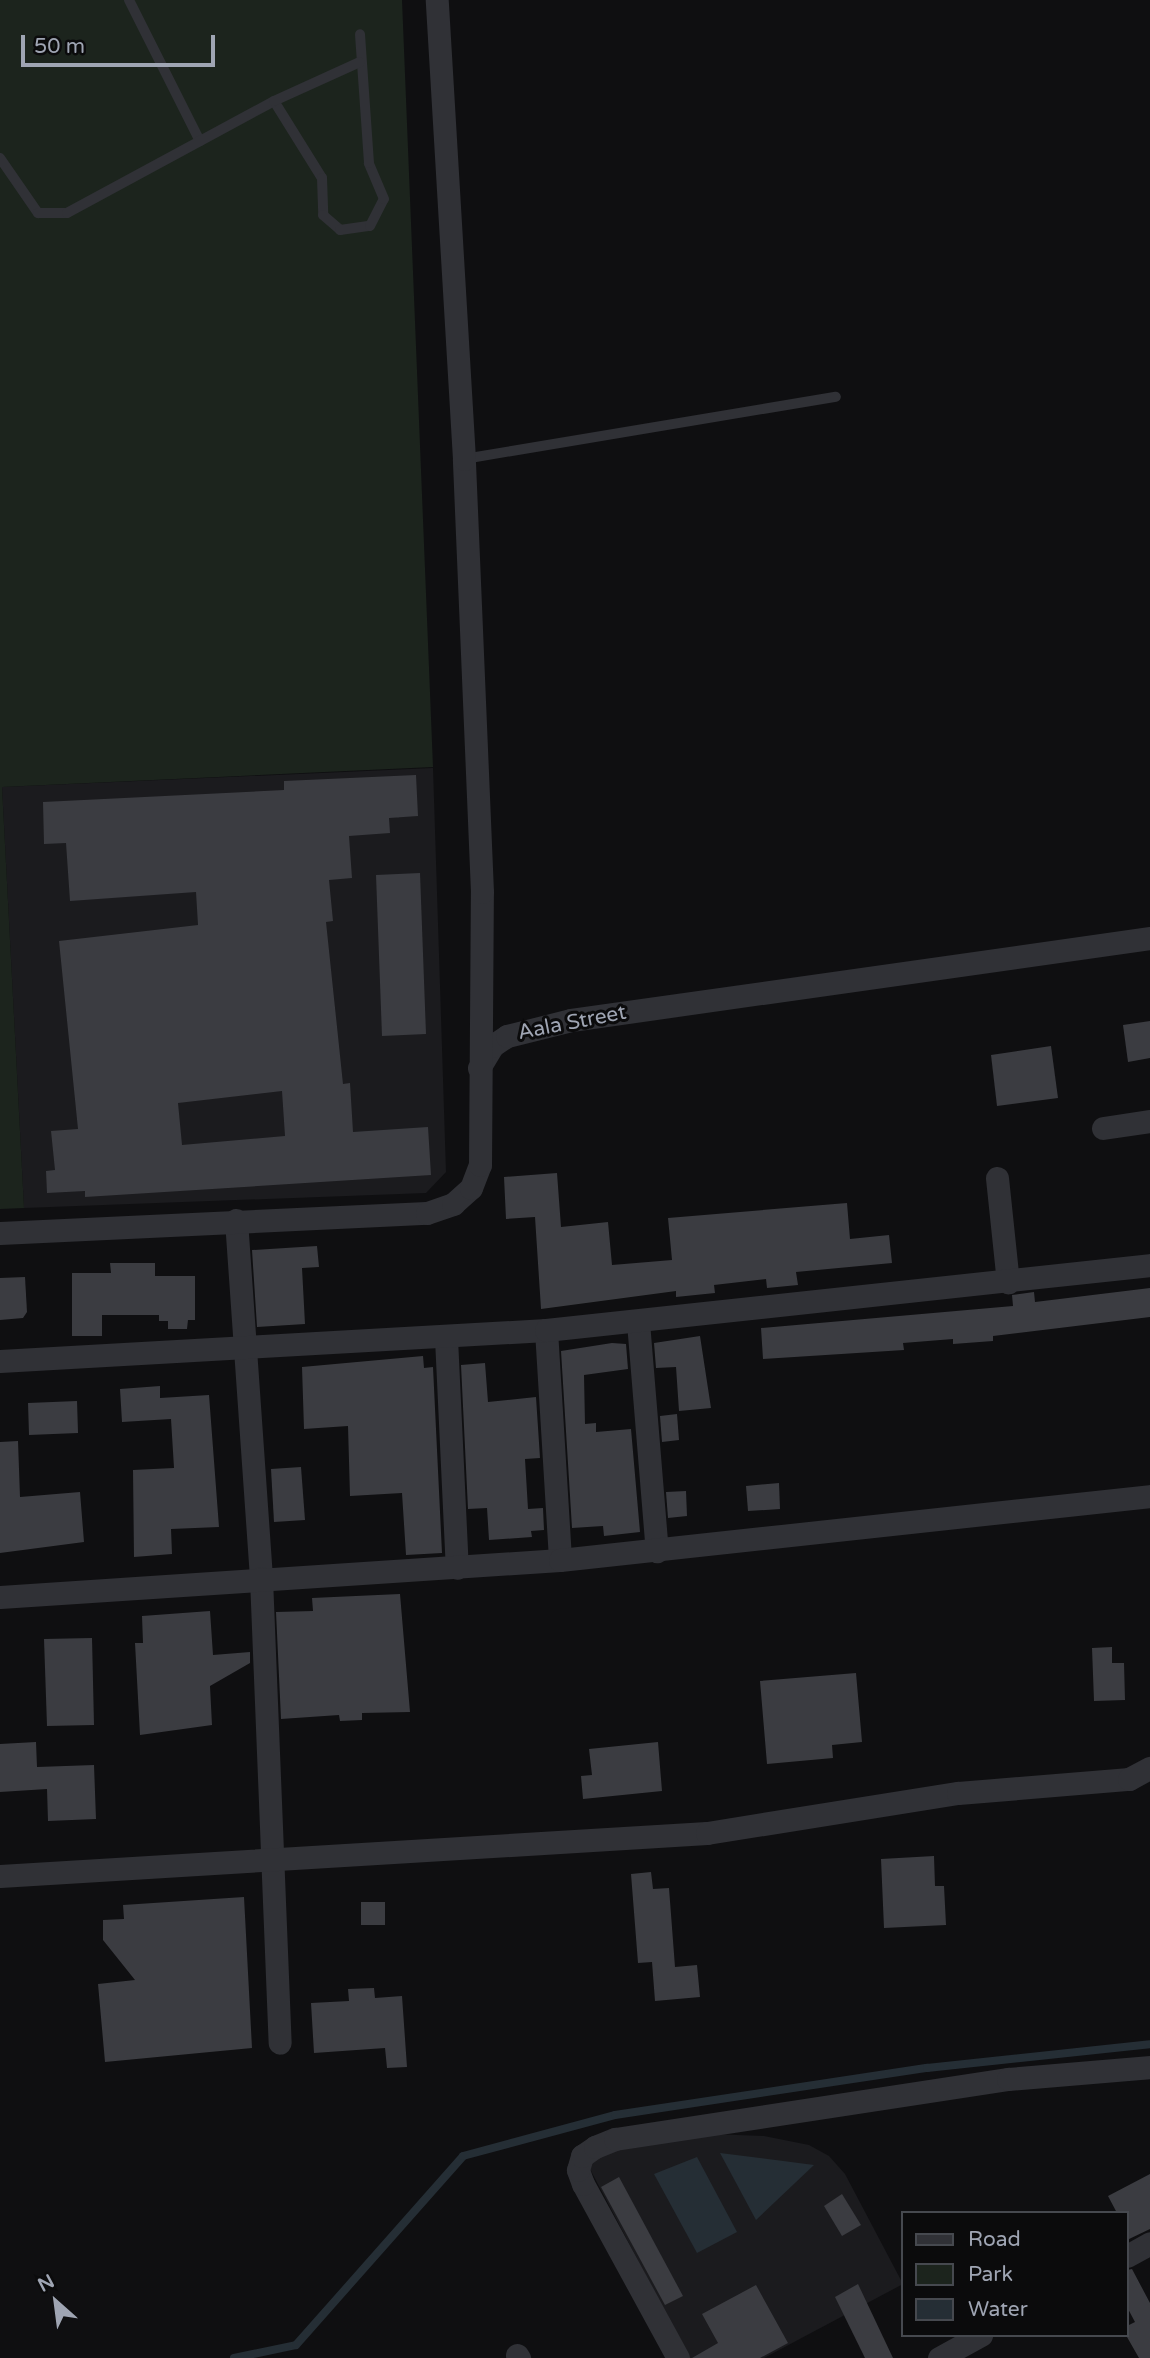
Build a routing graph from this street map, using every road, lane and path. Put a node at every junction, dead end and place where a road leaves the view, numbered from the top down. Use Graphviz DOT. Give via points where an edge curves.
graph roads {
  1 [pos="129,0"];
  2 [pos="437,0"];
  3 [pos="360,34"];
  4 [pos="360,62"];
  5 [pos="274,101"];
  6 [pos="200,141"];
  7 [pos="0,158"];
  8 [pos="836,397"];
  9 [pos="464,459"];
  10 [pos="1150,938"];
  11 [pos="479,1068"];
  12 [pos="1150,1121"];
  13 [pos="1103,1128"];
  14 [pos="997,1178"];
  15 [pos="236,1220"];
  16 [pos="0,1233"];
  17 [pos="1150,1265"];
  18 [pos="1008,1282"];
  19 [pos="638,1322"];
  20 [pos="546,1330"];
  21 [pos="446,1338"];
  22 [pos="248,1347"];
  23 [pos="0,1361"];
  24 [pos="1150,1496"];
  25 [pos="657,1551"];
  26 [pos="560,1560"];
  27 [pos="457,1568"];
  28 [pos="261,1578"];
  29 [pos="0,1597"];
  30 [pos="1150,1768"];
  31 [pos="270,1861"];
  32 [pos="0,1876"];
  33 [pos="281,2043"];
  34 [pos="1150,2067"];
  35 [pos="1150,2243"];
  36 [pos="1129,2255"];
  37 [pos="977,2337"];
  38 [pos="678,2358"];
  39 [pos="939,2358"];
  1 -- 6 [label="lane"];
  2 -- 9 [label="street"];
  3 -- 4 [label="lane"];
  4 -- 5 [label="lane"];
  4 -- 5 [label="lane" via="369,163 384,199 377,219 360,231 340,230 323,215 322,178"];
  5 -- 6 [label="lane"];
  6 -- 7 [label="lane" via="67,213 48,216 29,205"];
  8 -- 9 [label="lane"];
  9 -- 11 [label="street" via="482,892"];
  10 -- 11 [label="street, Aala Street" via="571,1020 508,1036 492,1046"];
  11 -- 15 [label="street" via="481,1165 471,1188 453,1204 427,1213"];
  12 -- 13 [label="street"];
  14 -- 18 [label="street"];
  15 -- 16 [label="street"];
  15 -- 22 [label="street"];
  17 -- 18 [label="street"];
  18 -- 19 [label="street"];
  19 -- 20 [label="street"];
  19 -- 25 [label="street"];
  20 -- 21 [label="street"];
  20 -- 26 [label="street"];
  21 -- 22 [label="street"];
  21 -- 27 [label="street"];
  22 -- 23 [label="street"];
  22 -- 28 [label="street"];
  24 -- 25 [label="street"];
  25 -- 26 [label="street"];
  26 -- 27 [label="street"];
  27 -- 28 [label="street"];
  28 -- 29 [label="street"];
  28 -- 31 [label="street"];
  30 -- 31 [label="street" via="1129,1779 958,1793 707,1833"];
  31 -- 32 [label="street"];
  31 -- 33 [label="street"];
  34 -- 38 [label="street" via="1008,2079 615,2139 595,2147 580,2163 583,2184"];
  35 -- 36 [label="street"];
  37 -- 39 [label="street"];
}
